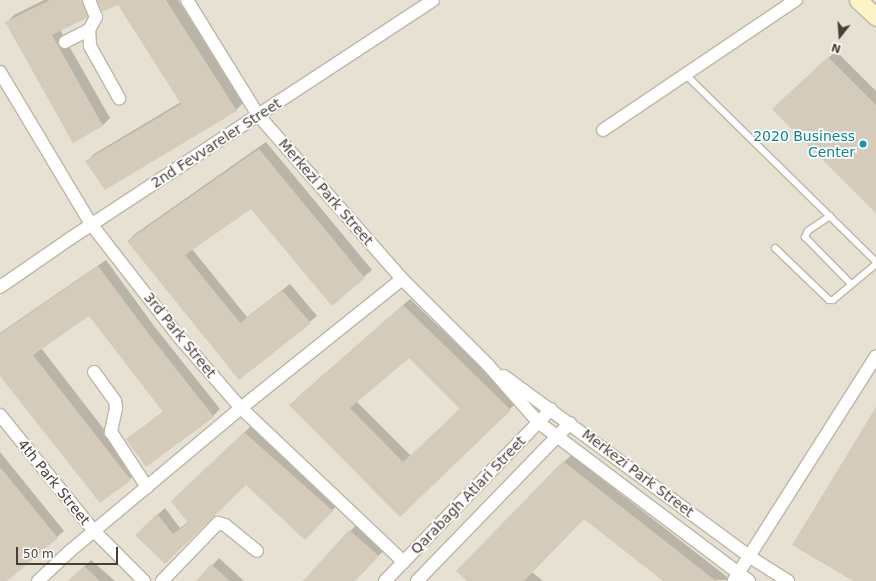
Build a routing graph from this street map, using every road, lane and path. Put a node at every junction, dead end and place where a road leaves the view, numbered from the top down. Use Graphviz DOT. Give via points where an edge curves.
graph roads {
  1 [pos="89,0"];
  2 [pos="187,0"];
  3 [pos="433,0"];
  4 [pos="796,0"];
  5 [pos="858,0"];
  6 [pos="876,17"];
  7 [pos="89,30"];
  8 [pos="65,42"];
  9 [pos="0,72"];
  10 [pos="686,75"];
  11 [pos="119,98"];
  12 [pos="258,115"];
  13 [pos="603,130"];
  14 [pos="830,216"];
  15 [pos="91,224"];
  16 [pos="775,248"];
  17 [pos="876,263"];
  18 [pos="402,279"];
  19 [pos="851,284"];
  20 [pos="0,287"];
  21 [pos="876,356"];
  22 [pos="488,365"];
  23 [pos="94,372"];
  24 [pos="241,408"];
  25 [pos="551,409"];
  26 [pos="0,414"];
  27 [pos="538,422"];
  28 [pos="570,423"];
  29 [pos="557,437"];
  30 [pos="147,487"];
  31 [pos="94,531"];
  32 [pos="258,551"];
  33 [pos="750,557"];
  34 [pos="404,562"];
  35 [pos="740,579"];
  36 [pos="142,580"];
  37 [pos="420,580"];
  38 [pos="38,581"];
  39 [pos="162,581"];
  40 [pos="385,581"];
  41 [pos="788,581"];
  1 -- 7 [label="street" via="96,17"];
  2 -- 12 [label="street, Merkezi Park Street"];
  3 -- 12 [label="street, 2nd Fevvareler Street"];
  4 -- 10 [label="street"];
  5 -- 6 [label="street"];
  7 -- 8 [label="street"];
  7 -- 11 [label="street" via="88,38 93,55"];
  9 -- 15 [label="street, 3rd Park Street"];
  10 -- 13 [label="street"];
  10 -- 14 [label="lane"];
  12 -- 15 [label="street, 2nd Fevvareler Street"];
  12 -- 18 [label="street, Merkezi Park Street"];
  14 -- 17 [label="lane"];
  14 -- 19 [label="lane" via="808,231 805,237"];
  15 -- 20 [label="street, 2nd Fevvareler Street"];
  15 -- 24 [label="street, 3rd Park Street" via="180,337"];
  16 -- 19 [label="lane" via="829,300 833,300"];
  17 -- 19 [label="lane"];
  18 -- 22 [label="street, Merkezi Park Street"];
  18 -- 24 [label="street"];
  21 -- 33 [label="street"];
  22 -- 25 [label="street, Merkezi Park Street"];
  22 -- 27 [label="street, Merkezi Park Street"];
  23 -- 30 [label="street" via="116,401 111,432"];
  24 -- 30 [label="street"];
  24 -- 34 [label="street, 3rd Park Street"];
  25 -- 27 [label="street, Qarabagh Atlari Street"];
  25 -- 28 [label="street, Merkezi Park Street"];
  26 -- 31 [label="street, 4th Park Street"];
  27 -- 29 [label="street, Merkezi Park Street"];
  27 -- 34 [label="street, Qarabagh Atlari Street"];
  28 -- 29 [label="street, Qarabagh Atlari Street"];
  28 -- 33 [label="street, Merkezi Park Street"];
  29 -- 35 [label="street, Merkezi Park Street"];
  29 -- 37 [label="street, Qarabagh Atlari Street"];
  30 -- 31 [label="street"];
  31 -- 36 [label="street, 4th Park Street"];
  31 -- 38 [label="street"];
  32 -- 39 [label="street" via="225,526 218,524"];
  33 -- 35 [label="street"];
  33 -- 41 [label="street, Merkezi Park Street"];
  34 -- 40 [label="street, Qarabagh Atlari Street"];
}
